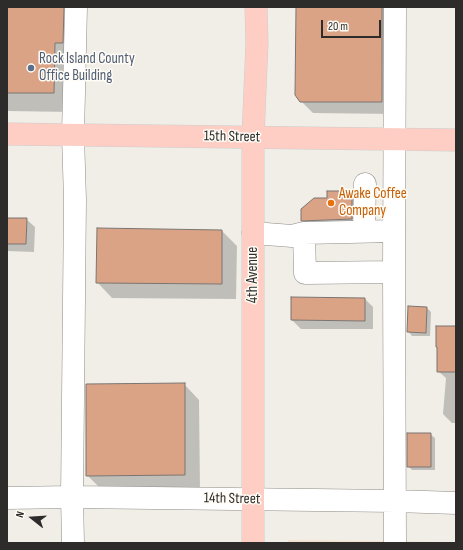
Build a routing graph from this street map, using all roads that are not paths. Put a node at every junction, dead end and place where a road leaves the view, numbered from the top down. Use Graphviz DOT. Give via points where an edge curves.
graph roads {
  1 [pos="76,7"];
  2 [pos="256,7"];
  3 [pos="395,7"];
  4 [pos="7,134"];
  5 [pos="73,135"];
  6 [pos="253,137"];
  7 [pos="394,140"];
  8 [pos="456,140"];
  9 [pos="365,184"];
  10 [pos="394,231"];
  11 [pos="364,232"];
  12 [pos="253,233"];
  13 [pos="304,233"];
  14 [pos="394,272"];
  15 [pos="72,497"];
  16 [pos="7,498"];
  17 [pos="253,499"];
  18 [pos="395,501"];
  19 [pos="456,503"];
  20 [pos="72,543"];
  21 [pos="253,543"];
  22 [pos="395,543"];
  1 -- 5 [label="street"];
  2 -- 6 [label="main road, 4th Avenue"];
  3 -- 7 [label="street"];
  4 -- 5 [label="main road, 15th Street"];
  5 -- 6 [label="main road, 15th Street"];
  5 -- 15 [label="street" via="75,200"];
  6 -- 7 [label="main road, 15th Street"];
  6 -- 12 [label="main road, 4th Avenue"];
  7 -- 8 [label="main road, 15th Street"];
  7 -- 10 [label="street"];
  9 -- 11 [label="street"];
  10 -- 11 [label="street"];
  10 -- 14 [label="street"];
  11 -- 13 [label="street"];
  12 -- 13 [label="street" via="292,236"];
  12 -- 17 [label="main road, 4th Avenue"];
  13 -- 14 [label="street" via="305,274"];
  14 -- 18 [label="street"];
  15 -- 16 [label="street, 14th Street"];
  15 -- 17 [label="street, 14th Street"];
  15 -- 20 [label="street"];
  17 -- 18 [label="street, 14th Street"];
  17 -- 21 [label="main road, 4th Avenue"];
  18 -- 19 [label="street, 14th Street"];
  18 -- 22 [label="street"];
}
